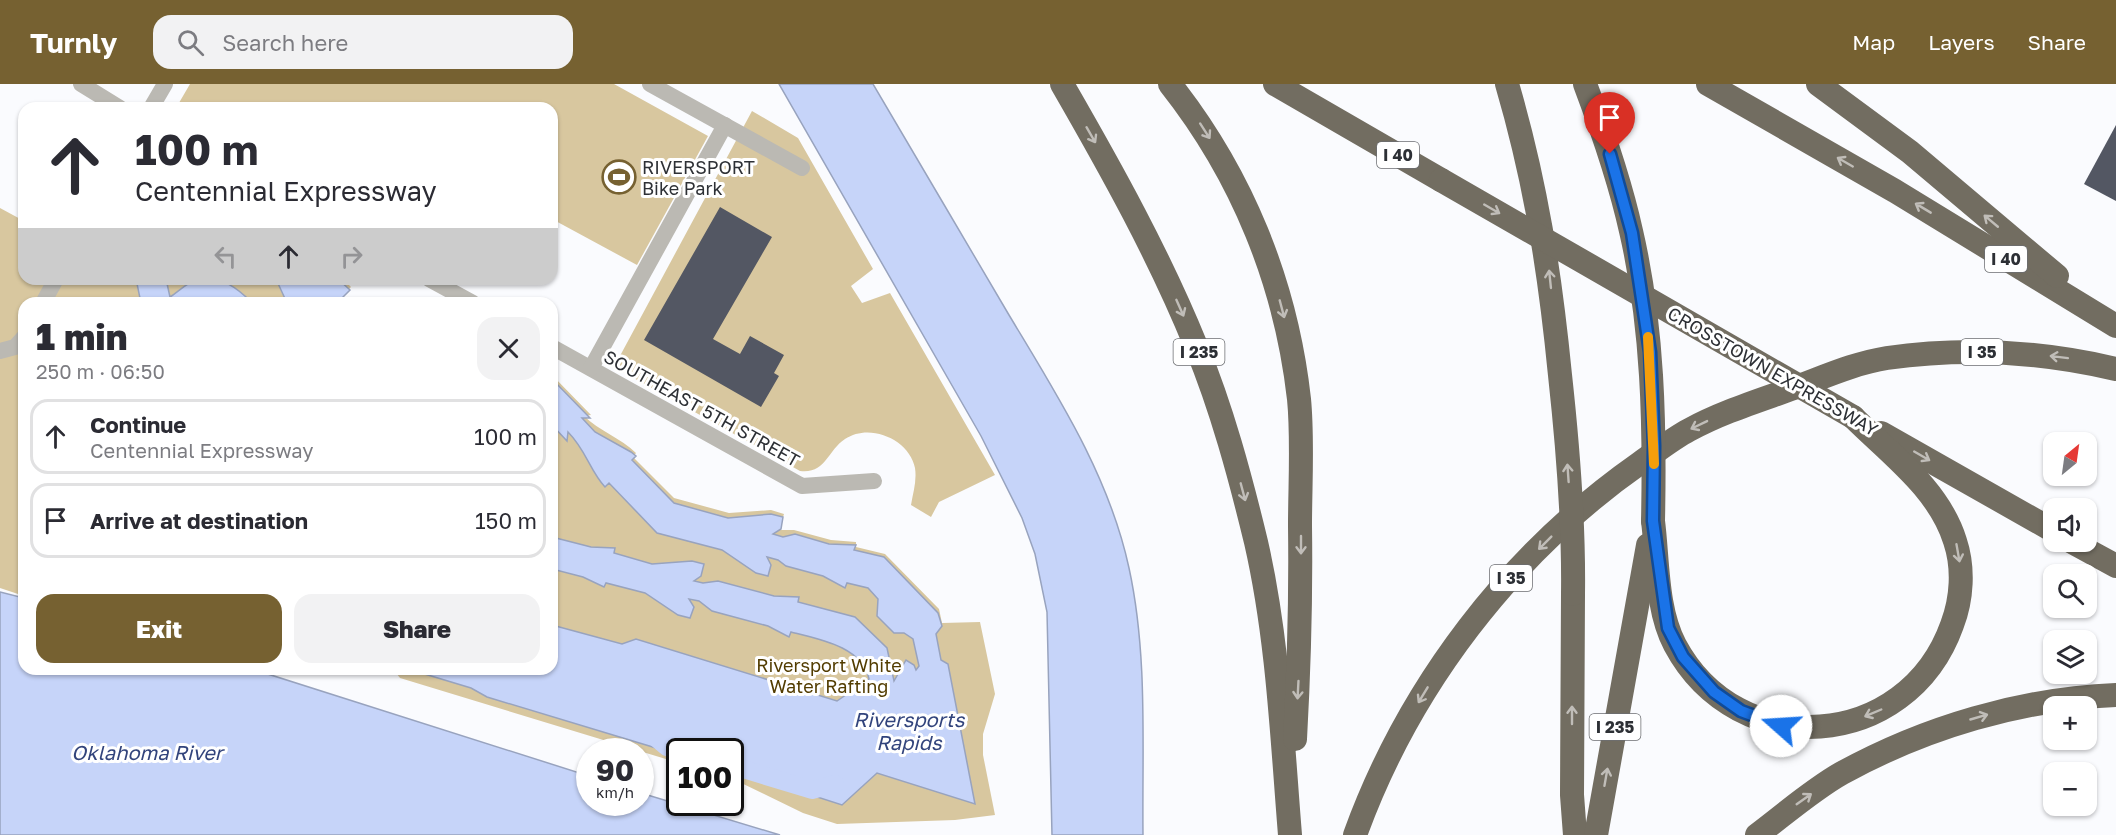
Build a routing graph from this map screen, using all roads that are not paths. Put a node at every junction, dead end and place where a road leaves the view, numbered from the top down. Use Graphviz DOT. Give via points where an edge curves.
graph roads {
  1 [pos="81,84"];
  2 [pos="165,84"];
  3 [pos="650,84"];
  4 [pos="1062,84"];
  5 [pos="1170,84"];
  6 [pos="1275,84"];
  7 [pos="1308,84"];
  8 [pos="1507,84"];
  9 [pos="1585,84"];
  10 [pos="1708,84"];
  11 [pos="1818,84"];
  12 [pos="110,102"];
  13 [pos="154,102"];
  14 [pos="725,125"];
  15 [pos="1356,130"];
  16 [pos="802,168"];
  17 [pos="440,285"];
  18 [pos="462,297"];
  19 [pos="2116,326"];
  20 [pos="18,344"];
  21 [pos="558,350"];
  22 [pos="0,351"];
  23 [pos="591,368"];
  24 [pos="2116,369"];
  25 [pos="1853,417"];
  26 [pos="874,481"];
  27 [pos="1653,521"];
  28 [pos="2043,525"];
  29 [pos="2090,552"];
  30 [pos="2116,566"];
  31 [pos="2116,695"];
  32 [pos="1290,835"];
  33 [pos="1356,835"];
  34 [pos="1575,835"];
  35 [pos="1596,835"];
  36 [pos="1758,835"];
  1 -- 12 [label="street"];
  2 -- 13 [label="street"];
  3 -- 14 [label="street"];
  4 -- 32 [label="highway, I 235, one-way" via="1156,256 1197,348 1229,441 1256,544 1274,643"];
  5 -- 32 [label="highway, one-way" via="1207,135 1242,196 1277,289 1295,369 1300,428 1301,631"];
  6 -- 15 [label="highway, CROSSTOWN EXPRESSWAY / I 40"];
  7 -- 15 [label="highway"];
  34 -- 8 [label="highway, one-way, bridge" via="1573,550 1564,414 1549,266 1525,144"];
  9 -- 27 [label="highway, I 235, bridge" via="1632,233 1650,352"];
  19 -- 10 [label="highway, I 40, one-way" via="1895,191"];
  19 -- 11 [label="highway, one-way" via="1910,153"];
  14 -- 16 [label="street"];
  14 -- 23 [label="street"];
  15 -- 25 [label="highway, CROSSTOWN EXPRESSWAY / I 40, one-way, bridge"];
  17 -- 18 [label="street"];
  20 -- 22 [label="street"];
  21 -- 23 [label="street, SOUTHEAST 5TH STREET"];
  23 -- 26 [label="street, SOUTHEAST 5TH STREET" via="802,486"];
  24 -- 33 [label="highway, I 35, one-way" via="2072,359 1990,351 1884,359 1744,406 1687,430 1573,514 1471,623 1405,725 1371,793"];
  25 -- 27 [label="highway, one-way" via="1936,500 1956,542 1960,568 1960,593 1948,639 1923,677 1894,703 1864,717 1826,727 1781,726 1754,717 1714,692 1695,673 1668,628"];
  25 -- 28 [label="highway, CROSSTOWN EXPRESSWAY / I 40, one-way"];
  35 -- 27 [label="highway, I 235, one-way"];
  29 -- 30 [label="highway"];
  36 -- 31 [label="highway, one-way" via="1841,774 1941,728 2040,703"];
}
